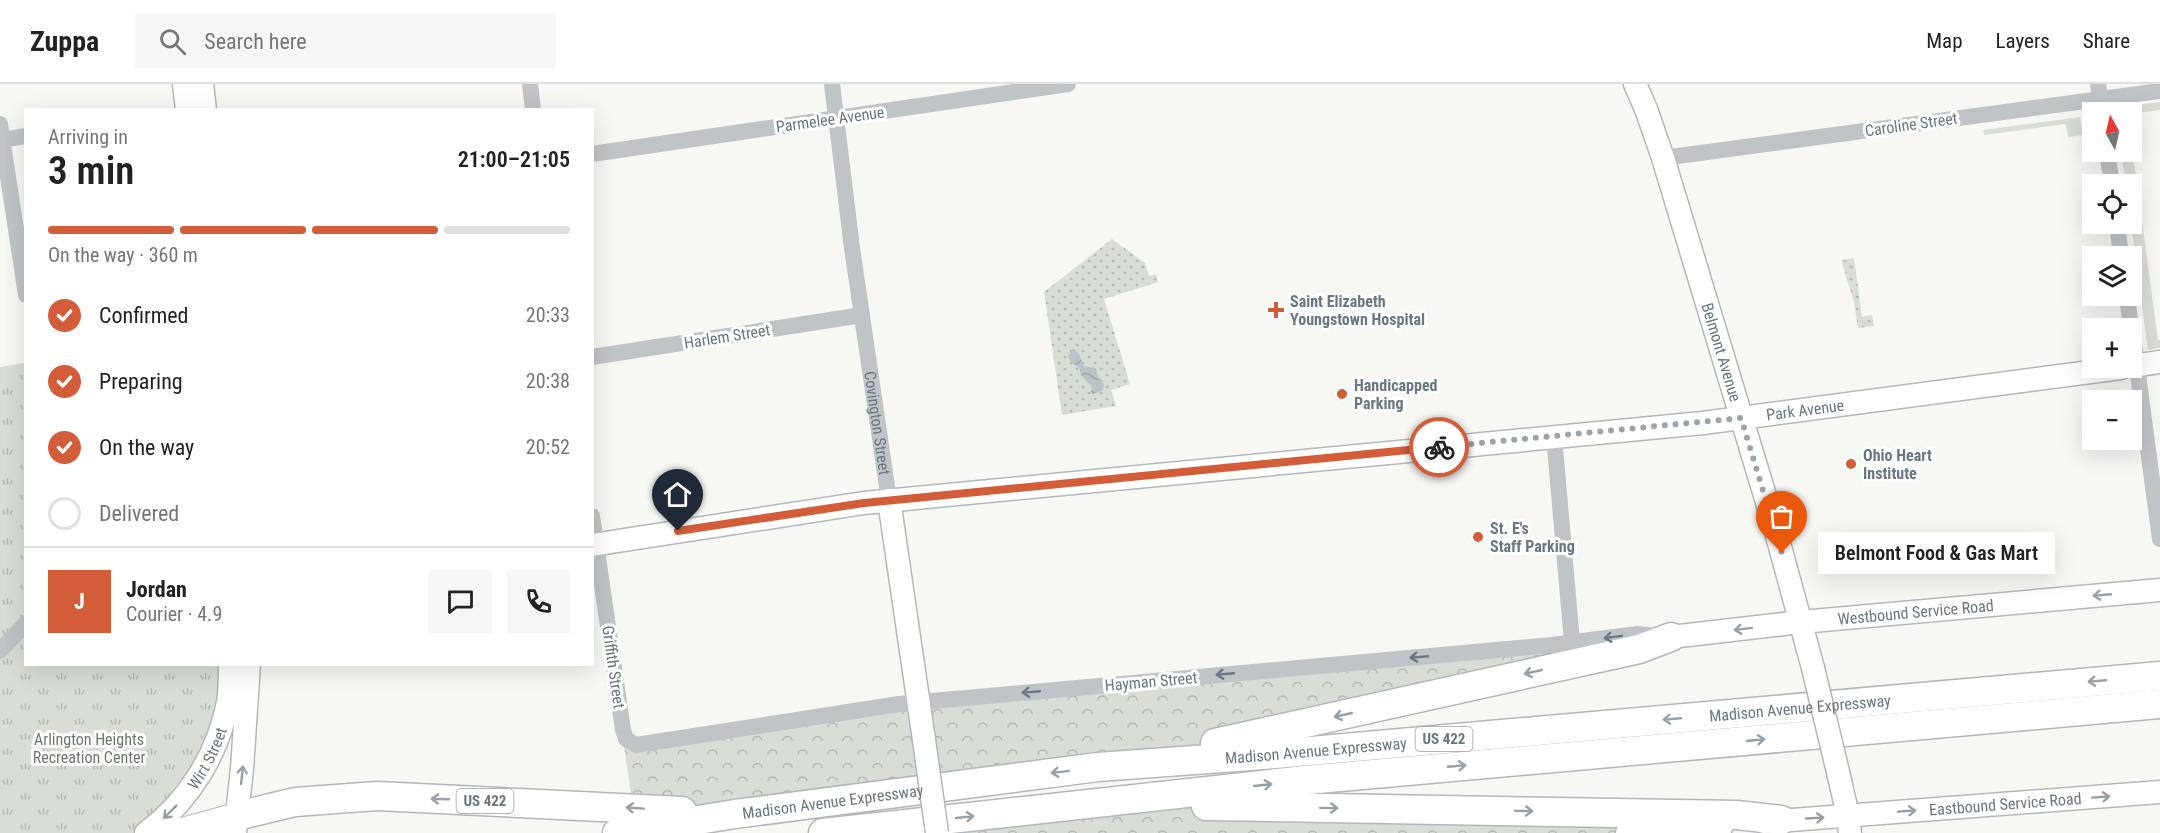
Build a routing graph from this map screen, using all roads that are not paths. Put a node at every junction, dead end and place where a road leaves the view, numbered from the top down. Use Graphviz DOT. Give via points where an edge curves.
graph roads {
  1 [pos="184,84"];
  2 [pos="202,84"];
  3 [pos="530,84"];
  4 [pos="832,84"];
  5 [pos="1068,84"];
  6 [pos="1635,84"];
  7 [pos="2160,91"];
  8 [pos="2100,98"];
  9 [pos="187,108"];
  10 [pos="205,108"];
  11 [pos="533,108"];
  12 [pos="835,119"];
  13 [pos="1,135"];
  14 [pos="24,136"];
  15 [pos="594,154"];
  16 [pos="1663,158"];
  17 [pos="24,282"];
  18 [pos="862,315"];
  19 [pos="594,357"];
  20 [pos="2160,362"];
  21 [pos="2142,364"];
  22 [pos="2082,372"];
  23 [pos="2132,378"];
  24 [pos="1741,418"];
  25 [pos="1554,436"];
  26 [pos="889,500"];
  27 [pos="2160,539"];
  28 [pos="594,544"];
  29 [pos="2160,590"];
  30 [pos="1801,622"];
  31 [pos="24,625"];
  32 [pos="1671,637"];
  33 [pos="0,651"];
  34 [pos="1571,653"];
  35 [pos="230,666"];
  36 [pos="249,666"];
  37 [pos="2160,676"];
  38 [pos="918,702"];
  39 [pos="2160,704"];
  40 [pos="632,744"];
  41 [pos="1098,767"];
  42 [pos="2160,792"];
  43 [pos="1081,804"];
  44 [pos="735,814"];
  45 [pos="1781,819"];
  46 [pos="236,824"];
  47 [pos="1849,824"];
  48 [pos="146,833"];
  49 [pos="175,833"];
  50 [pos="617,833"];
  51 [pos="823,833"];
  52 [pos="937,833"];
  53 [pos="1626,833"];
  1 -- 9 [label="street"];
  2 -- 10 [label="street"];
  3 -- 11 [label="street"];
  4 -- 12 [label="street, Covington Street"];
  5 -- 12 [label="street, Parmelee Avenue"];
  6 -- 16 [label="street, Belmont Avenue"];
  7 -- 8 [label="street, Caroline Street"];
  8 -- 16 [label="street, Caroline Street"];
  12 -- 15 [label="street, Parmelee Avenue"];
  12 -- 18 [label="street, Covington Street"];
  13 -- 14 [label="street"];
  13 -- 17 [label="street"];
  16 -- 24 [label="street, Belmont Avenue"];
  18 -- 19 [label="street, Harlem Street"];
  18 -- 26 [label="street, Covington Street"];
  20 -- 21 [label="street, Park Avenue"];
  22 -- 24 [label="street, Park Avenue"];
  23 -- 27 [label="street"];
  24 -- 25 [label="street, Park Avenue"];
  24 -- 30 [label="street, Belmont Avenue"];
  25 -- 26 [label="street, Park Avenue"];
  25 -- 34 [label="street"];
  26 -- 28 [label="street, Park Avenue"];
  26 -- 38 [label="street, Covington Street"];
  28 -- 40 [label="street, Griffith Street" via="623,730"];
  29 -- 30 [label="street, Westbound Service Road, one-way"];
  30 -- 32 [label="street, Westbound Service Road, one-way"];
  30 -- 47 [label="street, Belmont Avenue, bridge"];
  31 -- 33 [label="street"];
  32 -- 34 [label="highway, one-way" via="1639,649"];
  34 -- 38 [label="street, Hayman Street, one-way"];
  34 -- 41 [label="highway, one-way" via="1262,734"];
  35 -- 48 [label="street, Wirt Street, one-way" via="225,713 216,744 184,798"];
  46 -- 36 [label="street, Wirt Street, one-way"];
  37 -- 41 [label="highway, Madison Avenue Expressway / US 422, one-way"];
  38 -- 40 [label="street, Hayman Street"];
  38 -- 52 [label="street, Covington Street, bridge"];
  43 -- 39 [label="highway, Madison Avenue Expressway / US 422, one-way" via="1306,780"];
  41 -- 44 [label="highway, Madison Avenue Expressway / US 422, one-way"];
  47 -- 42 [label="street, Eastbound Service Road, one-way"];
  43 -- 45 [label="highway, one-way" via="1737,815"];
  51 -- 43 [label="highway, Madison Avenue Expressway / US 422, one-way"];
  44 -- 46 [label="highway, US 422, one-way" via="377,796 295,802"];
  44 -- 50 [label="highway, Madison Avenue Expressway"];
  45 -- 47 [label="street, Eastbound Service Road, one-way"];
  45 -- 53 [label="street, Eastbound Service Road"];
  46 -- 49 [label="main road, US 422"];
}
